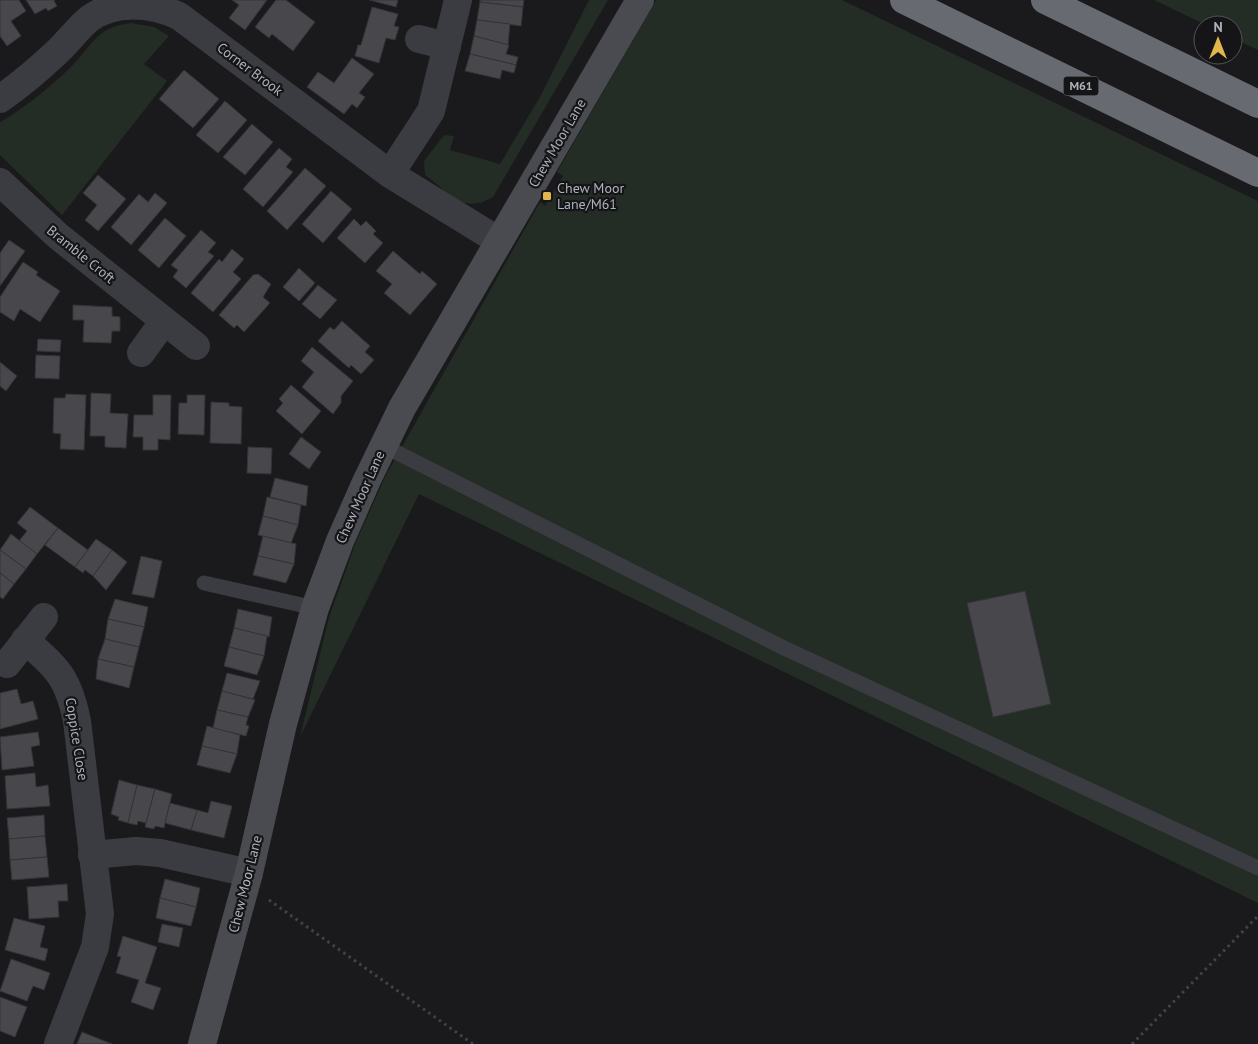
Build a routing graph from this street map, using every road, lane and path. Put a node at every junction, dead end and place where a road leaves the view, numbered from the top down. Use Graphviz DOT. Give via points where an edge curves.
graph roads {
  1 [pos="458,0"];
  2 [pos="640,0"];
  3 [pos="904,0"];
  4 [pos="1045,0"];
  5 [pos="419,39"];
  6 [pos="447,46"];
  7 [pos="0,98"];
  8 [pos="1258,104"];
  9 [pos="1258,173"];
  10 [pos="390,174"];
  11 [pos="0,182"];
  12 [pos="499,241"];
  13 [pos="164,322"];
  14 [pos="196,346"];
  15 [pos="141,352"];
  16 [pos="384,446"];
  17 [pos="204,583"];
  18 [pos="316,608"];
  19 [pos="44,617"];
  20 [pos="25,640"];
  21 [pos="7,664"];
  22 [pos="92,855"];
  23 [pos="1258,868"];
  24 [pos="247,881"];
  25 [pos="1258,916"];
  26 [pos="58,1044"];
  27 [pos="202,1044"];
  28 [pos="473,1044"];
  29 [pos="1132,1044"];
  1 -- 6 [label="street"];
  2 -- 12 [label="street, Chew Moor Lane"];
  3 -- 9 [label="highway, M61"];
  4 -- 8 [label="highway"];
  5 -- 6 [label="street"];
  6 -- 10 [label="street" via="431,111"];
  7 -- 10 [label="street, Corner Brook" via="56,53 90,18 107,8 140,3 179,16"];
  10 -- 12 [label="street, Corner Brook"];
  11 -- 13 [label="street, Bramble Croft" via="58,236"];
  12 -- 16 [label="street, Chew Moor Lane" via="402,408"];
  13 -- 14 [label="street, Bramble Croft"];
  13 -- 15 [label="street"];
  16 -- 18 [label="street, Chew Moor Lane" via="340,540"];
  16 -- 23 [label="lane" via="784,648"];
  17 -- 18 [label="lane"];
  18 -- 24 [label="street, Chew Moor Lane" via="283,724"];
  19 -- 20 [label="street"];
  20 -- 21 [label="street"];
  20 -- 22 [label="street, Coppice Close" via="66,681 73,701"];
  22 -- 24 [label="street" via="136,851 160,853"];
  22 -- 26 [label="street, Coppice Close" via="100,914 95,947"];
  24 -- 27 [label="street, Chew Moor Lane"];
  24 -- 28 [label="path"];
  25 -- 29 [label="path"];
}
